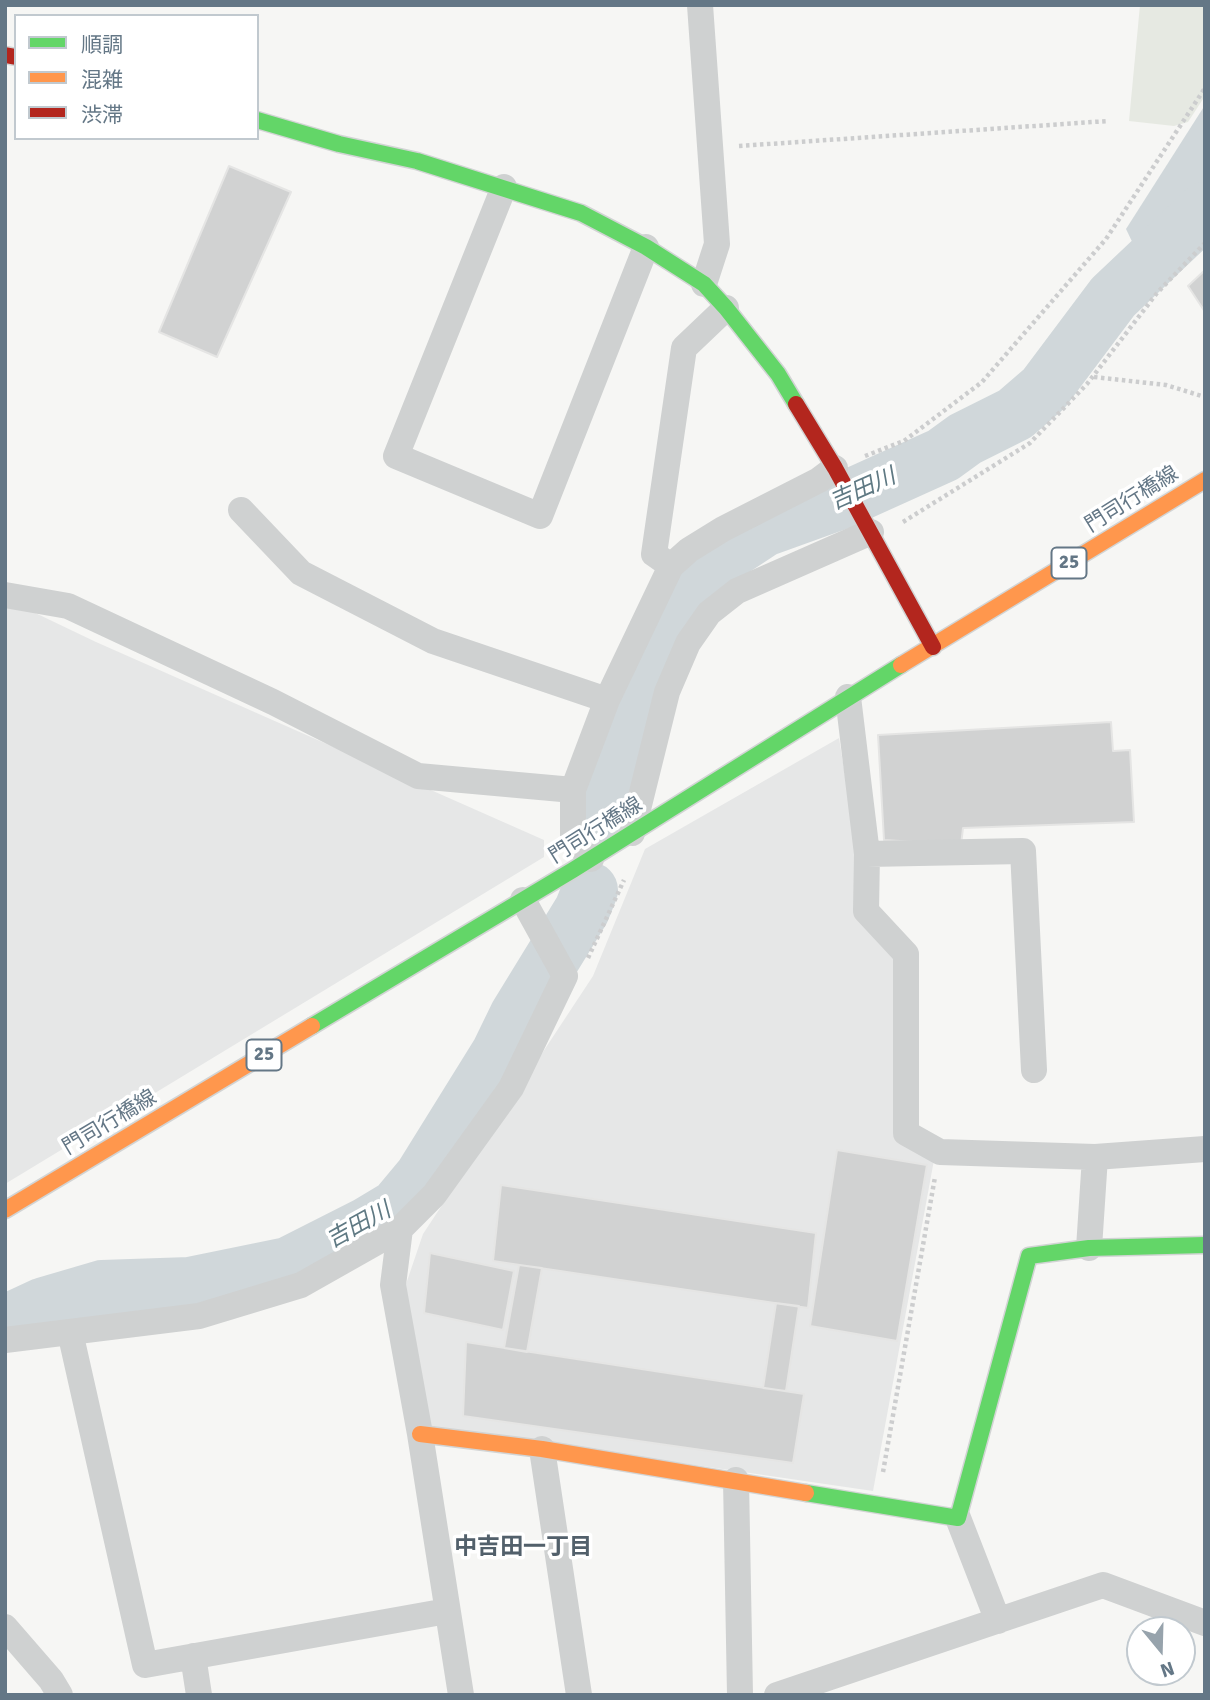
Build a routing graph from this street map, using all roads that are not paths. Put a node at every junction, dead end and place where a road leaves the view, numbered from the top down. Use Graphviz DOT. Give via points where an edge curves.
graph roads {
  1 [pos="700,5"];
  2 [pos="259,121"];
  3 [pos="504,187"];
  4 [pos="646,247"];
  5 [pos="704,284"];
  6 [pos="726,308"];
  7 [pos="839,476"];
  8 [pos="1205,480"];
  9 [pos="242,510"];
  10 [pos="868,527"];
  11 [pos="671,566"];
  12 [pos="5,595"];
  13 [pos="933,647"];
  14 [pos="848,698"];
  15 [pos="607,700"];
  16 [pos="573,790"];
  17 [pos="632,833"];
  18 [pos="867,854"];
  19 [pos="591,859"];
  20 [pos="523,901"];
  21 [pos="1034,1070"];
  22 [pos="1205,1149"];
  23 [pos="1095,1157"];
  24 [pos="5,1210"];
  25 [pos="400,1229"];
  26 [pos="1205,1245"];
  27 [pos="1089,1248"];
  28 [pos="70,1332"];
  29 [pos="5,1340"];
  30 [pos="420,1434"];
  31 [pos="542,1449"];
  32 [pos="736,1480"];
  33 [pos="958,1518"];
  34 [pos="447,1611"];
  35 [pos="998,1620"];
  36 [pos="1205,1623"];
  37 [pos="5,1627"];
  38 [pos="193,1656"];
  39 [pos="60,1695"];
  40 [pos="200,1695"];
  41 [pos="461,1695"];
  42 [pos="579,1695"];
  43 [pos="740,1695"];
  44 [pos="777,1695"];
  1 -- 5 [label="street" via="717,244"];
  2 -- 3 [label="street"];
  3 -- 4 [label="street" via="581,213"];
  3 -- 4 [label="street" via="396,456 540,516"];
  4 -- 5 [label="street"];
  5 -- 6 [label="street"];
  6 -- 7 [label="street" via="778,374"];
  6 -- 11 [label="street" via="684,348 654,554"];
  7 -- 10 [label="street"];
  7 -- 11 [label="street" via="820,480 723,528"];
  8 -- 13 [label="street, 門司行橋線 / 25"];
  9 -- 15 [label="street" via="300,573 433,641"];
  10 -- 13 [label="street"];
  10 -- 17 [label="street" via="737,591 709,613 688,643 667,692"];
  11 -- 15 [label="street"];
  12 -- 16 [label="street" via="68,607 273,702 418,776"];
  13 -- 14 [label="street, 門司行橋線 / 25"];
  14 -- 17 [label="street, 門司行橋線 / 25"];
  14 -- 18 [label="street"];
  15 -- 16 [label="street"];
  16 -- 19 [label="street" via="573,838"];
  17 -- 19 [label="street, 門司行橋線 / 25"];
  18 -- 21 [label="street" via="1023,851"];
  18 -- 23 [label="street" via="866,911 906,954 905,1133 940,1152"];
  19 -- 20 [label="street, 門司行橋線 / 25"];
  20 -- 24 [label="street, 門司行橋線 / 25"];
  20 -- 25 [label="street" via="564,979 511,1087 434,1195"];
  22 -- 23 [label="street"];
  23 -- 27 [label="street"];
  25 -- 28 [label="street" via="301,1285 199,1316"];
  25 -- 30 [label="street" via="393,1285"];
  26 -- 27 [label="street"];
  27 -- 33 [label="street" via="1029,1256"];
  28 -- 29 [label="street"];
  28 -- 38 [label="street" via="145,1665"];
  30 -- 31 [label="street"];
  30 -- 34 [label="street"];
  31 -- 32 [label="street"];
  31 -- 42 [label="street"];
  32 -- 33 [label="street"];
  32 -- 43 [label="street"];
  33 -- 35 [label="street"];
  34 -- 38 [label="street"];
  34 -- 41 [label="street"];
  35 -- 36 [label="street" via="1103,1585"];
  35 -- 44 [label="street"];
  37 -- 39 [label="street"];
  38 -- 40 [label="street"];
}
